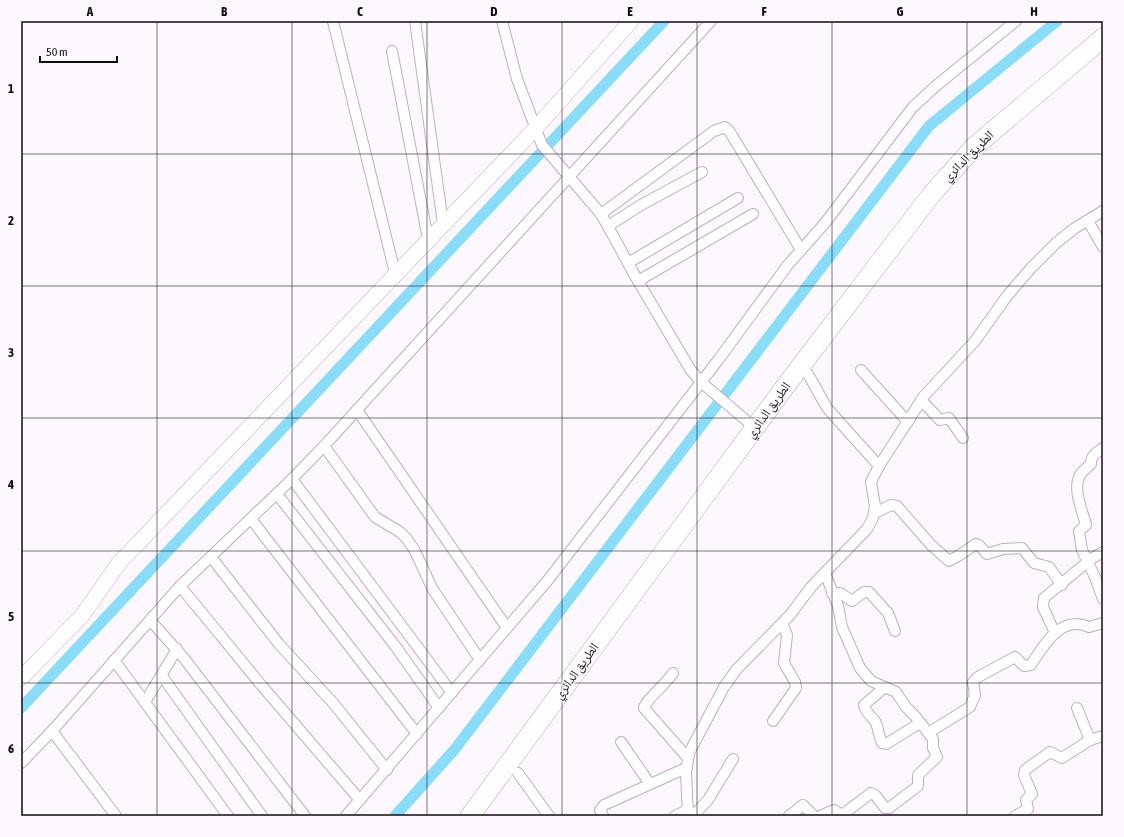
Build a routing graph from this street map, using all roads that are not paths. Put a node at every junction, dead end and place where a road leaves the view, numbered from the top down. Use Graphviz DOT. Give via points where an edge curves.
graph roads {
  1 [pos="333,21"];
  2 [pos="415,21"];
  3 [pos="502,21"];
  4 [pos="631,21"];
  5 [pos="711,21"];
  6 [pos="1016,21"];
  7 [pos="1103,38"];
  8 [pos="392,51"];
  9 [pos="1103,54"];
  10 [pos="535,129"];
  11 [pos="702,172"];
  12 [pos="570,178"];
  13 [pos="738,198"];
  14 [pos="1103,211"];
  15 [pos="601,214"];
  16 [pos="752,214"];
  17 [pos="1088,221"];
  18 [pos="443,224"];
  19 [pos="608,226"];
  20 [pos="428,239"];
  21 [pos="1103,247"];
  22 [pos="801,250"];
  23 [pos="628,263"];
  24 [pos="395,273"];
  25 [pos="638,281"];
  26 [pos="861,370"];
  27 [pos="808,374"];
  28 [pos="701,382"];
  29 [pos="921,400"];
  30 [pos="357,410"];
  31 [pos="908,422"];
  32 [pos="755,428"];
  33 [pos="964,438"];
  34 [pos="324,446"];
  35 [pos="1103,448"];
  36 [pos="878,466"];
  37 [pos="292,479"];
  38 [pos="277,494"];
  39 [pos="875,513"];
  40 [pos="250,519"];
  41 [pos="1103,552"];
  42 [pos="210,557"];
  43 [pos="1087,563"];
  44 [pos="825,573"];
  45 [pos="1062,585"];
  46 [pos="180,586"];
  47 [pos="832,593"];
  48 [pos="1102,595"];
  49 [pos="150,620"];
  50 [pos="782,623"];
  51 [pos="1103,623"];
  52 [pos="507,628"];
  53 [pos="895,631"];
  54 [pos="1055,633"];
  55 [pos="177,649"];
  56 [pos="114,660"];
  57 [pos="480,660"];
  58 [pos="673,674"];
  59 [pos="162,676"];
  60 [pos="21,678"];
  61 [pos="885,687"];
  62 [pos="452,693"];
  63 [pos="145,702"];
  64 [pos="439,708"];
  65 [pos="1078,708"];
  66 [pos="773,721"];
  67 [pos="920,724"];
  68 [pos="52,730"];
  69 [pos="928,733"];
  70 [pos="417,734"];
  71 [pos="1103,736"];
  72 [pos="1090,740"];
  73 [pos="621,742"];
  74 [pos="687,757"];
  75 [pos="733,758"];
  76 [pos="21,763"];
  77 [pos="686,768"];
  78 [pos="387,770"];
  79 [pos="518,772"];
  80 [pos="650,784"];
  81 [pos="360,800"];
  82 [pos="689,814"];
  83 [pos="116,816"];
  84 [pos="228,816"];
  85 [pos="262,816"];
  86 [pos="305,816"];
  87 [pos="346,816"];
  88 [pos="470,816"];
  89 [pos="486,816"];
  90 [pos="549,816"];
  91 [pos="602,816"];
  92 [pos="675,816"];
  93 [pos="789,816"];
  94 [pos="814,816"];
  95 [pos="820,816"];
  96 [pos="1016,816"];
  1 -- 24 [label="street"];
  2 -- 18 [label="street"];
  3 -- 10 [label="street" via="517,79"];
  4 -- 10 [label="street"];
  5 -- 12 [label="street"];
  6 -- 22 [label="street" via="922,98"];
  7 -- 32 [label="highway, الطريق الدائري" via="974,146 952,169"];
  8 -- 20 [label="street"];
  9 -- 27 [label="highway, الطريق الدائري" via="982,154 957,180"];
  10 -- 12 [label="street" via="542,145"];
  10 -- 18 [label="street"];
  11 -- 19 [label="street"];
  12 -- 15 [label="street"];
  12 -- 30 [label="street"];
  13 -- 23 [label="street"];
  14 -- 17 [label="street"];
  15 -- 19 [label="street"];
  15 -- 22 [label="street" via="714,131 725,127"];
  16 -- 25 [label="street"];
  17 -- 21 [label="street"];
  17 -- 29 [label="street" via="1056,243 1032,267 1007,296 975,341"];
  18 -- 20 [label="street"];
  19 -- 23 [label="street"];
  20 -- 24 [label="street"];
  22 -- 28 [label="street"];
  23 -- 25 [label="street"];
  24 -- 60 [label="street" via="116,566 81,617"];
  25 -- 28 [label="street" via="690,369"];
  26 -- 31 [label="street"];
  27 -- 36 [label="street" via="832,414"];
  27 -- 79 [label="highway, الطريق الدائري"];
  28 -- 32 [label="street"];
  28 -- 52 [label="street" via="548,580"];
  29 -- 31 [label="street"];
  29 -- 33 [label="street" via="940,420 949,418"];
  30 -- 34 [label="street"];
  30 -- 52 [label="street"];
  31 -- 36 [label="street"];
  32 -- 88 [label="highway, الطريق الدائري"];
  34 -- 37 [label="street"];
  34 -- 57 [label="street" via="375,517 407,539 432,588"];
  35 -- 43 [label="street" via="1091,458 1091,464 1078,480 1079,505 1086,525 1080,532 1082,550"];
  36 -- 39 [label="street" via="871,482"];
  37 -- 38 [label="street"];
  37 -- 62 [label="street"];
  38 -- 40 [label="street"];
  38 -- 64 [label="street" via="392,641"];
  39 -- 44 [label="street" via="862,534"];
  39 -- 45 [label="street" via="891,505 896,506 949,561 976,544 988,554 1003,549 1022,548 1035,564 1049,567"];
  40 -- 42 [label="street"];
  40 -- 70 [label="street"];
  41 -- 43 [label="street"];
  42 -- 46 [label="street"];
  42 -- 78 [label="street" via="279,644 334,704"];
  43 -- 45 [label="street"];
  43 -- 48 [label="street"];
  44 -- 47 [label="street"];
  44 -- 50 [label="street"];
  45 -- 54 [label="street" via="1044,598 1043,602 1045,614"];
  46 -- 49 [label="street"];
  46 -- 81 [label="street"];
  47 -- 53 [label="street" via="840,593 852,601 864,592 869,592 888,613"];
  47 -- 61 [label="street" via="842,627 860,668 871,681"];
  49 -- 55 [label="street"];
  49 -- 56 [label="street"];
  50 -- 66 [label="street" via="787,638 784,663 796,688"];
  50 -- 74 [label="street" via="730,678"];
  51 -- 54 [label="street" via="1089,627 1081,624 1065,626"];
  52 -- 57 [label="street"];
  54 -- 69 [label="street" via="1031,665 1024,666 1015,657 978,677 973,682 975,695 970,707"];
  55 -- 59 [label="street"];
  55 -- 86 [label="street"];
  56 -- 63 [label="street"];
  56 -- 68 [label="street"];
  57 -- 62 [label="street"];
  58 -- 74 [label="street" via="662,688 646,701 644,708"];
  59 -- 63 [label="street"];
  59 -- 85 [label="street"];
  61 -- 67 [label="street" via="896,692"];
  61 -- 67 [label="street" via="864,705 865,711 876,723 882,743 886,744"];
  62 -- 64 [label="street"];
  63 -- 84 [label="street"];
  64 -- 70 [label="street"];
  65 -- 72 [label="street"];
  67 -- 69 [label="street"];
  68 -- 76 [label="street"];
  68 -- 83 [label="street"];
  69 -- 95 [label="street" via="937,757 918,775 915,790 889,808 885,808 871,793 843,814 833,810"];
  70 -- 78 [label="street"];
  71 -- 72 [label="street"];
  72 -- 96 [label="street" via="1062,758 1050,752 1025,770 1024,774 1032,792 1026,800 1029,808"];
  73 -- 80 [label="street"];
  74 -- 77 [label="street"];
  75 -- 82 [label="street" via="708,800"];
  77 -- 80 [label="street"];
  77 -- 82 [label="street"];
  78 -- 81 [label="street"];
  79 -- 89 [label="highway, الطريق الدائري"];
  79 -- 90 [label="street"];
  80 -- 91 [label="street" via="604,805 600,810"];
  81 -- 87 [label="street"];
  82 -- 92 [label="street"];
  93 -- 94 [label="street" via="803,805"];
}
